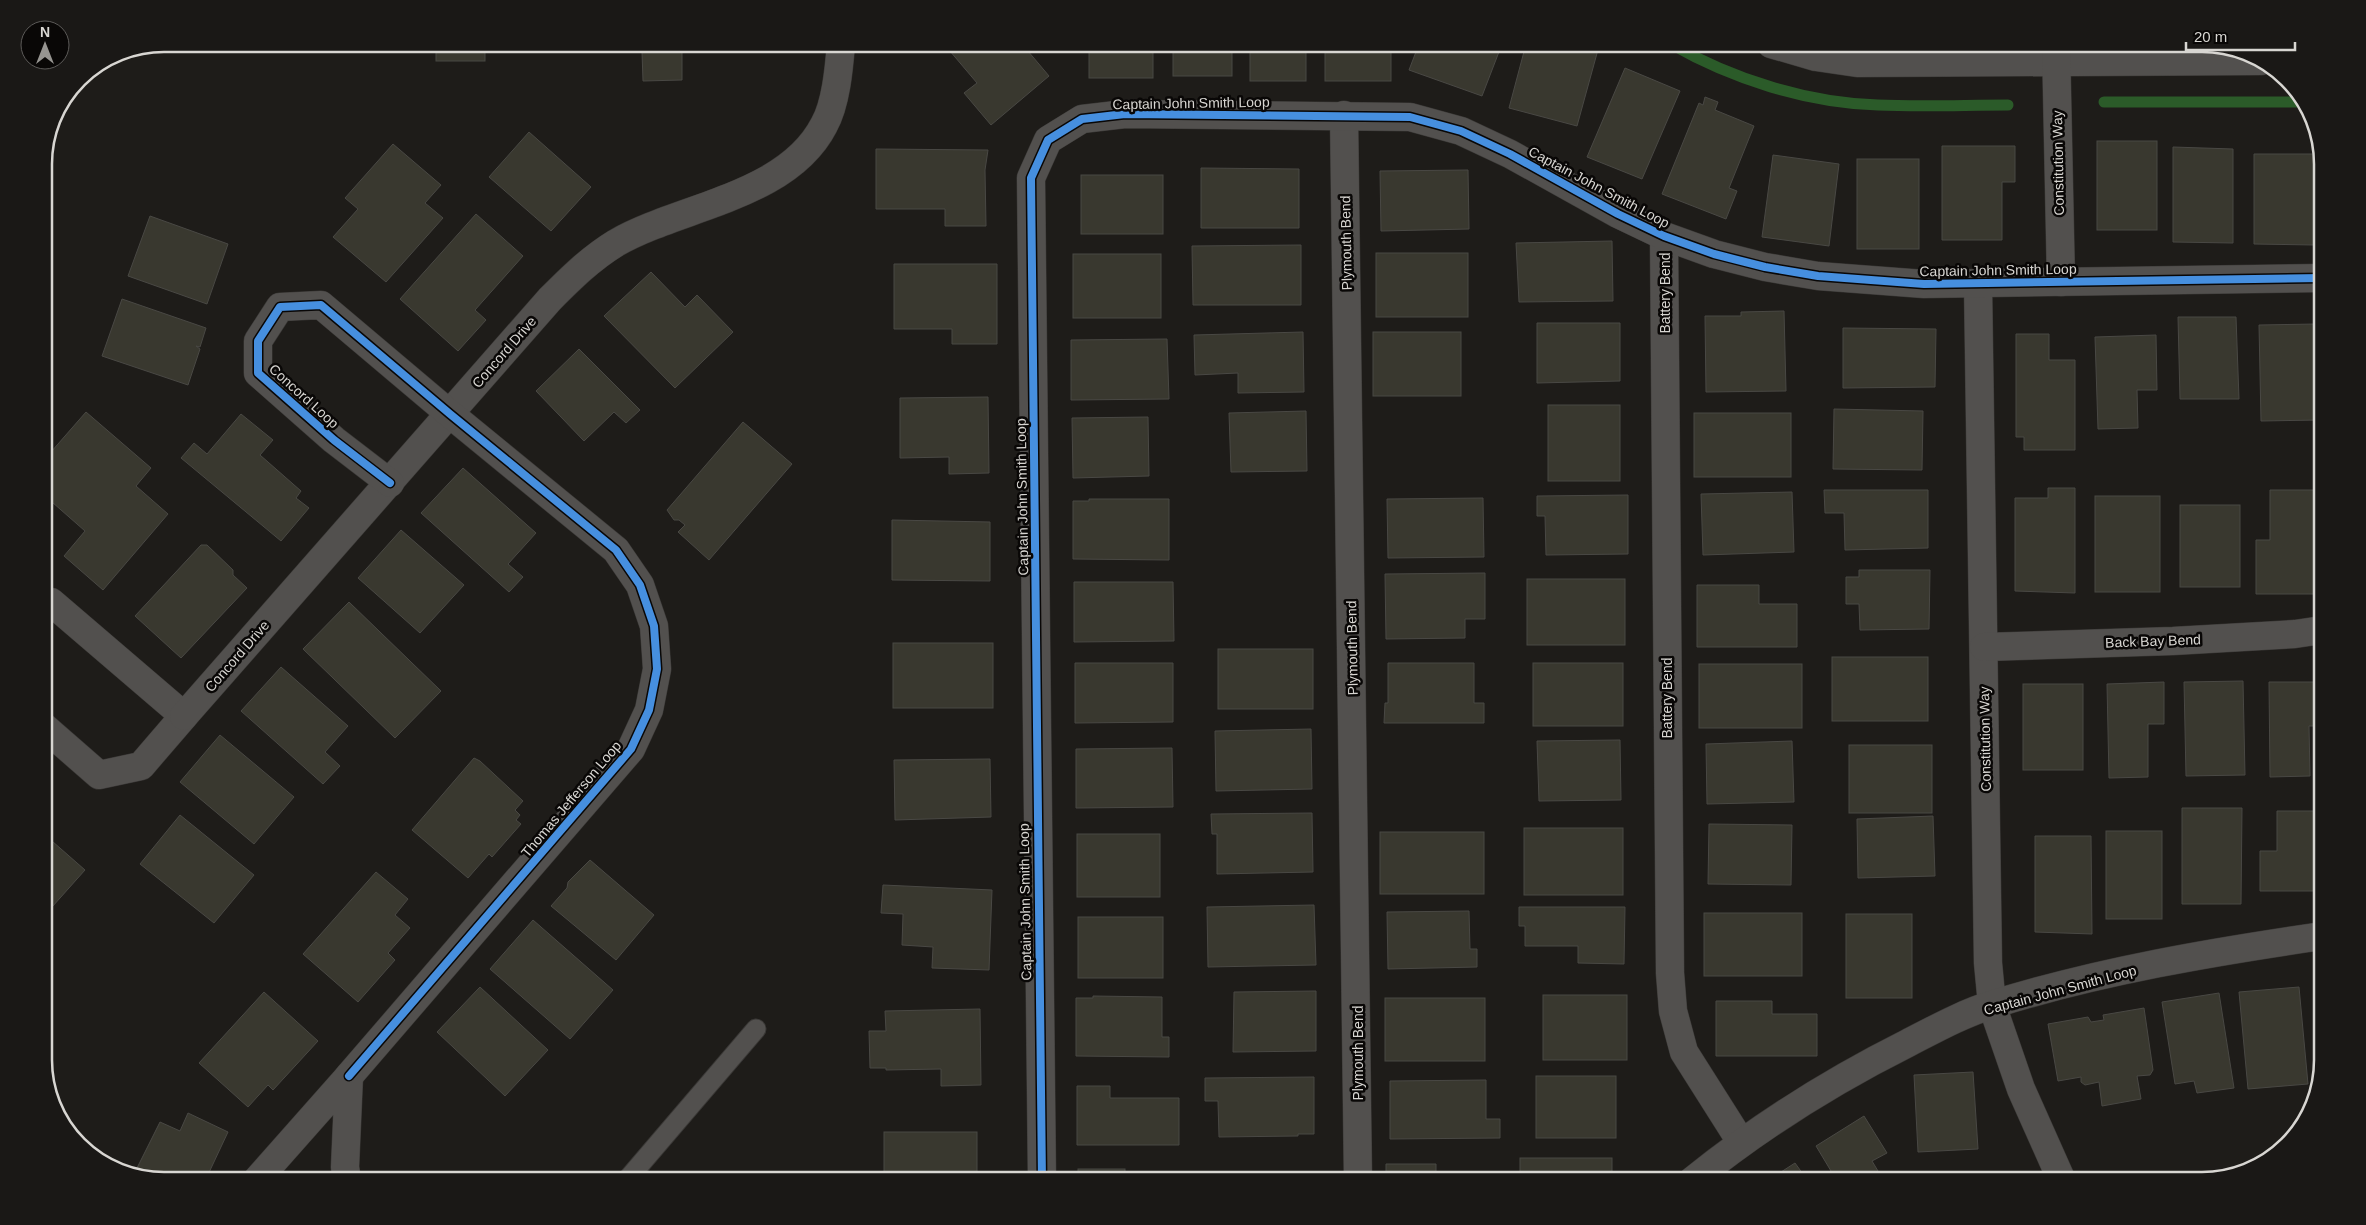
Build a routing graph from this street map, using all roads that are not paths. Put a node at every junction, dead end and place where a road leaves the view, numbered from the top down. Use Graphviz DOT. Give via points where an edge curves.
graph roads {
  1 [pos="840,53"];
  2 [pos="1805,53"];
  3 [pos="2056,53"];
  4 [pos="2243,60"];
  5 [pos="1344,115"];
  6 [pos="1664,236"];
  7 [pos="2313,278"];
  8 [pos="2061,282"];
  9 [pos="1978,284"];
  10 [pos="450,414"];
  11 [pos="390,483"];
  12 [pos="53,604"];
  13 [pos="2314,631"];
  14 [pos="1984,647"];
  15 [pos="184,716"];
  16 [pos="53,735"];
  17 [pos="2314,937"];
  18 [pos="1992,1005"];
  19 [pos="756,1030"];
  20 [pos="349,1076"];
  21 [pos="1741,1142"];
  22 [pos="264,1172"];
  23 [pos="346,1172"];
  24 [pos="634,1172"];
  25 [pos="1042,1172"];
  26 [pos="1358,1172"];
  27 [pos="1703,1172"];
  28 [pos="2058,1172"];
  1 -- 10 [label="street, Concord Drive" via="837,82 825,125 798,160 760,184 617,243 581,267"];
  2 -- 3 [label="street" via="1857,62"];
  3 -- 4 [label="street"];
  3 -- 8 [label="street, Constitution Way"];
  5 -- 6 [label="street, Captain John Smith Loop" via="1410,117 1461,131"];
  5 -- 25 [label="street, Captain John Smith Loop" via="1125,114 1082,119 1048,140 1031,178"];
  5 -- 26 [label="street, Plymouth Bend"];
  6 -- 9 [label="street, Captain John Smith Loop" via="1765,267 1818,276 1915,284"];
  6 -- 21 [label="street, Battery Bend" via="1669,963 1673,1011 1684,1052"];
  7 -- 8 [label="street, Captain John Smith Loop"];
  8 -- 9 [label="street, Captain John Smith Loop"];
  9 -- 14 [label="street, Constitution Way"];
  10 -- 11 [label="street, Concord Drive"];
  10 -- 11 [label="street, Concord Loop" via="321,305 280,306 258,342 258,373 334,440"];
  10 -- 20 [label="street, Thomas Jefferson Loop" via="616,550 640,586 654,626 657,669 649,710 631,749"];
  11 -- 15 [label="street, Concord Drive"];
  12 -- 15 [label="street"];
  13 -- 14 [label="street, Back Bay Bend" via="2173,641"];
  14 -- 18 [label="street, Constitution Way" via="1988,963"];
  15 -- 16 [label="street, Concord Drive" via="141,766 100,775"];
  17 -- 18 [label="street, Captain John Smith Loop" via="2191,957"];
  18 -- 21 [label="street, Captain John Smith Loop" via="1928,1032 1866,1064"];
  18 -- 28 [label="street, Constitution Way" via="2021,1088"];
  19 -- 24 [label="lane"];
  20 -- 22 [label="street, Thomas Jefferson Loop"];
  20 -- 23 [label="street"];
  21 -- 27 [label="street, Captain John Smith Loop"];
}
